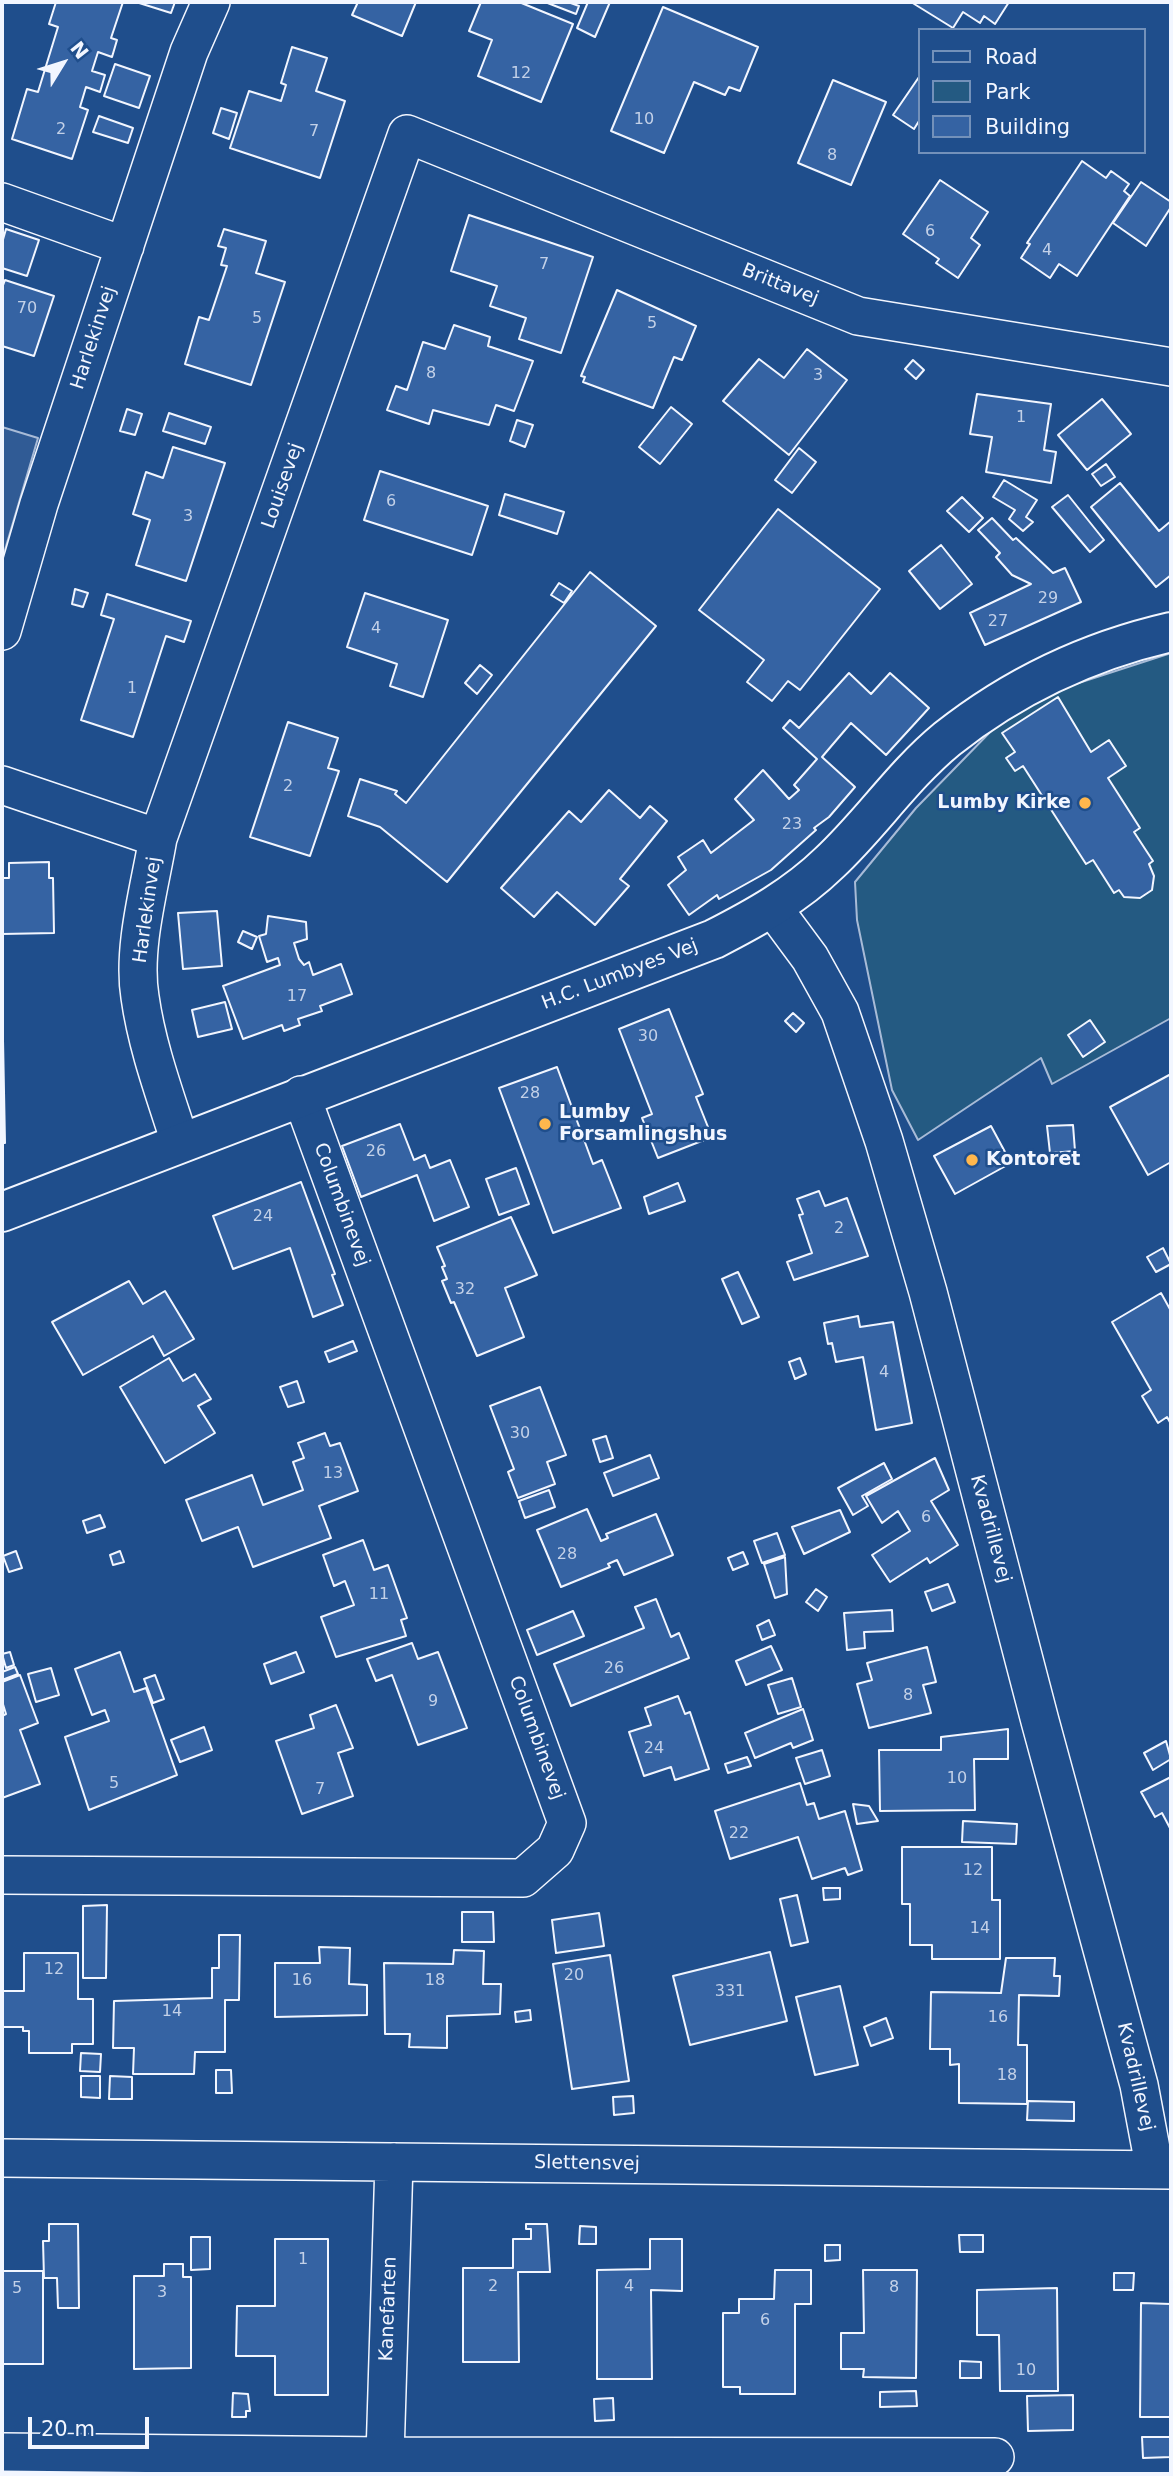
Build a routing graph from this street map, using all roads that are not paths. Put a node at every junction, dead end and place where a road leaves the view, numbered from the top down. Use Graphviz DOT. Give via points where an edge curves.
graph roads {
  1 [pos="211,2"];
  2 [pos="407,134"];
  3 [pos="2,202"];
  4 [pos="125,246"];
  5 [pos="1171,367"];
  6 [pos="2,631"];
  7 [pos="1171,632"];
  8 [pos="2,785"];
  9 [pos="158,838"];
  10 [pos="773,908"];
  11 [pos="301,1095"];
  12 [pos="180,1143"];
  13 [pos="2,1212"];
  14 [pos="2,1875"];
  15 [pos="2,2158"];
  16 [pos="394,2162"];
  17 [pos="1163,2170"];
  18 [pos="2,2452"];
  19 [pos="385,2456"];
  20 [pos="995,2456"];
  21 [pos="64,2463"];
  22 [pos="475,2466"];
  23 [pos="876,2466"];
  1 -- 4 [label="street, Harlekinvej" via="189,52"];
  2 -- 5 [label="street, Brittavej" via="858,316"];
  2 -- 9 [label="street, Louisevej"];
  3 -- 4 [label="street"];
  4 -- 6 [label="street, Harlekinvej" via="39,503"];
  7 -- 10 [label="street, H.C. Lumbyes Vej" via="1117,645 1060,667 997,703 946,740 895,788 830,863"];
  8 -- 9 [label="street, Harlekinvej"];
  9 -- 12 [label="street, Harlekinvej" via="141,936 139,995"];
  10 -- 11 [label="street, H.C. Lumbyes Vej" via="714,939"];
  10 -- 17 [label="street, Kvadrillevej" via="810,958 839,1012 884,1141"];
  11 -- 12 [label="street, H.C. Lumbyes Vej"];
  11 -- 14 [label="street, Columbinevej" via="567,1823 555,1850 523,1878"];
  12 -- 13 [label="street, H.C. Lumbyes Vej"];
  15 -- 16 [label="street, Slettensvej"];
  16 -- 17 [label="street, Slettensvej"];
  16 -- 19 [label="street, Kanefarten"];
  18 -- 21 [label="street"];
  19 -- 21 [label="street"];
  19 -- 22 [label="street"];
  20 -- 23 [label="street"];
  22 -- 23 [label="street"];
}
